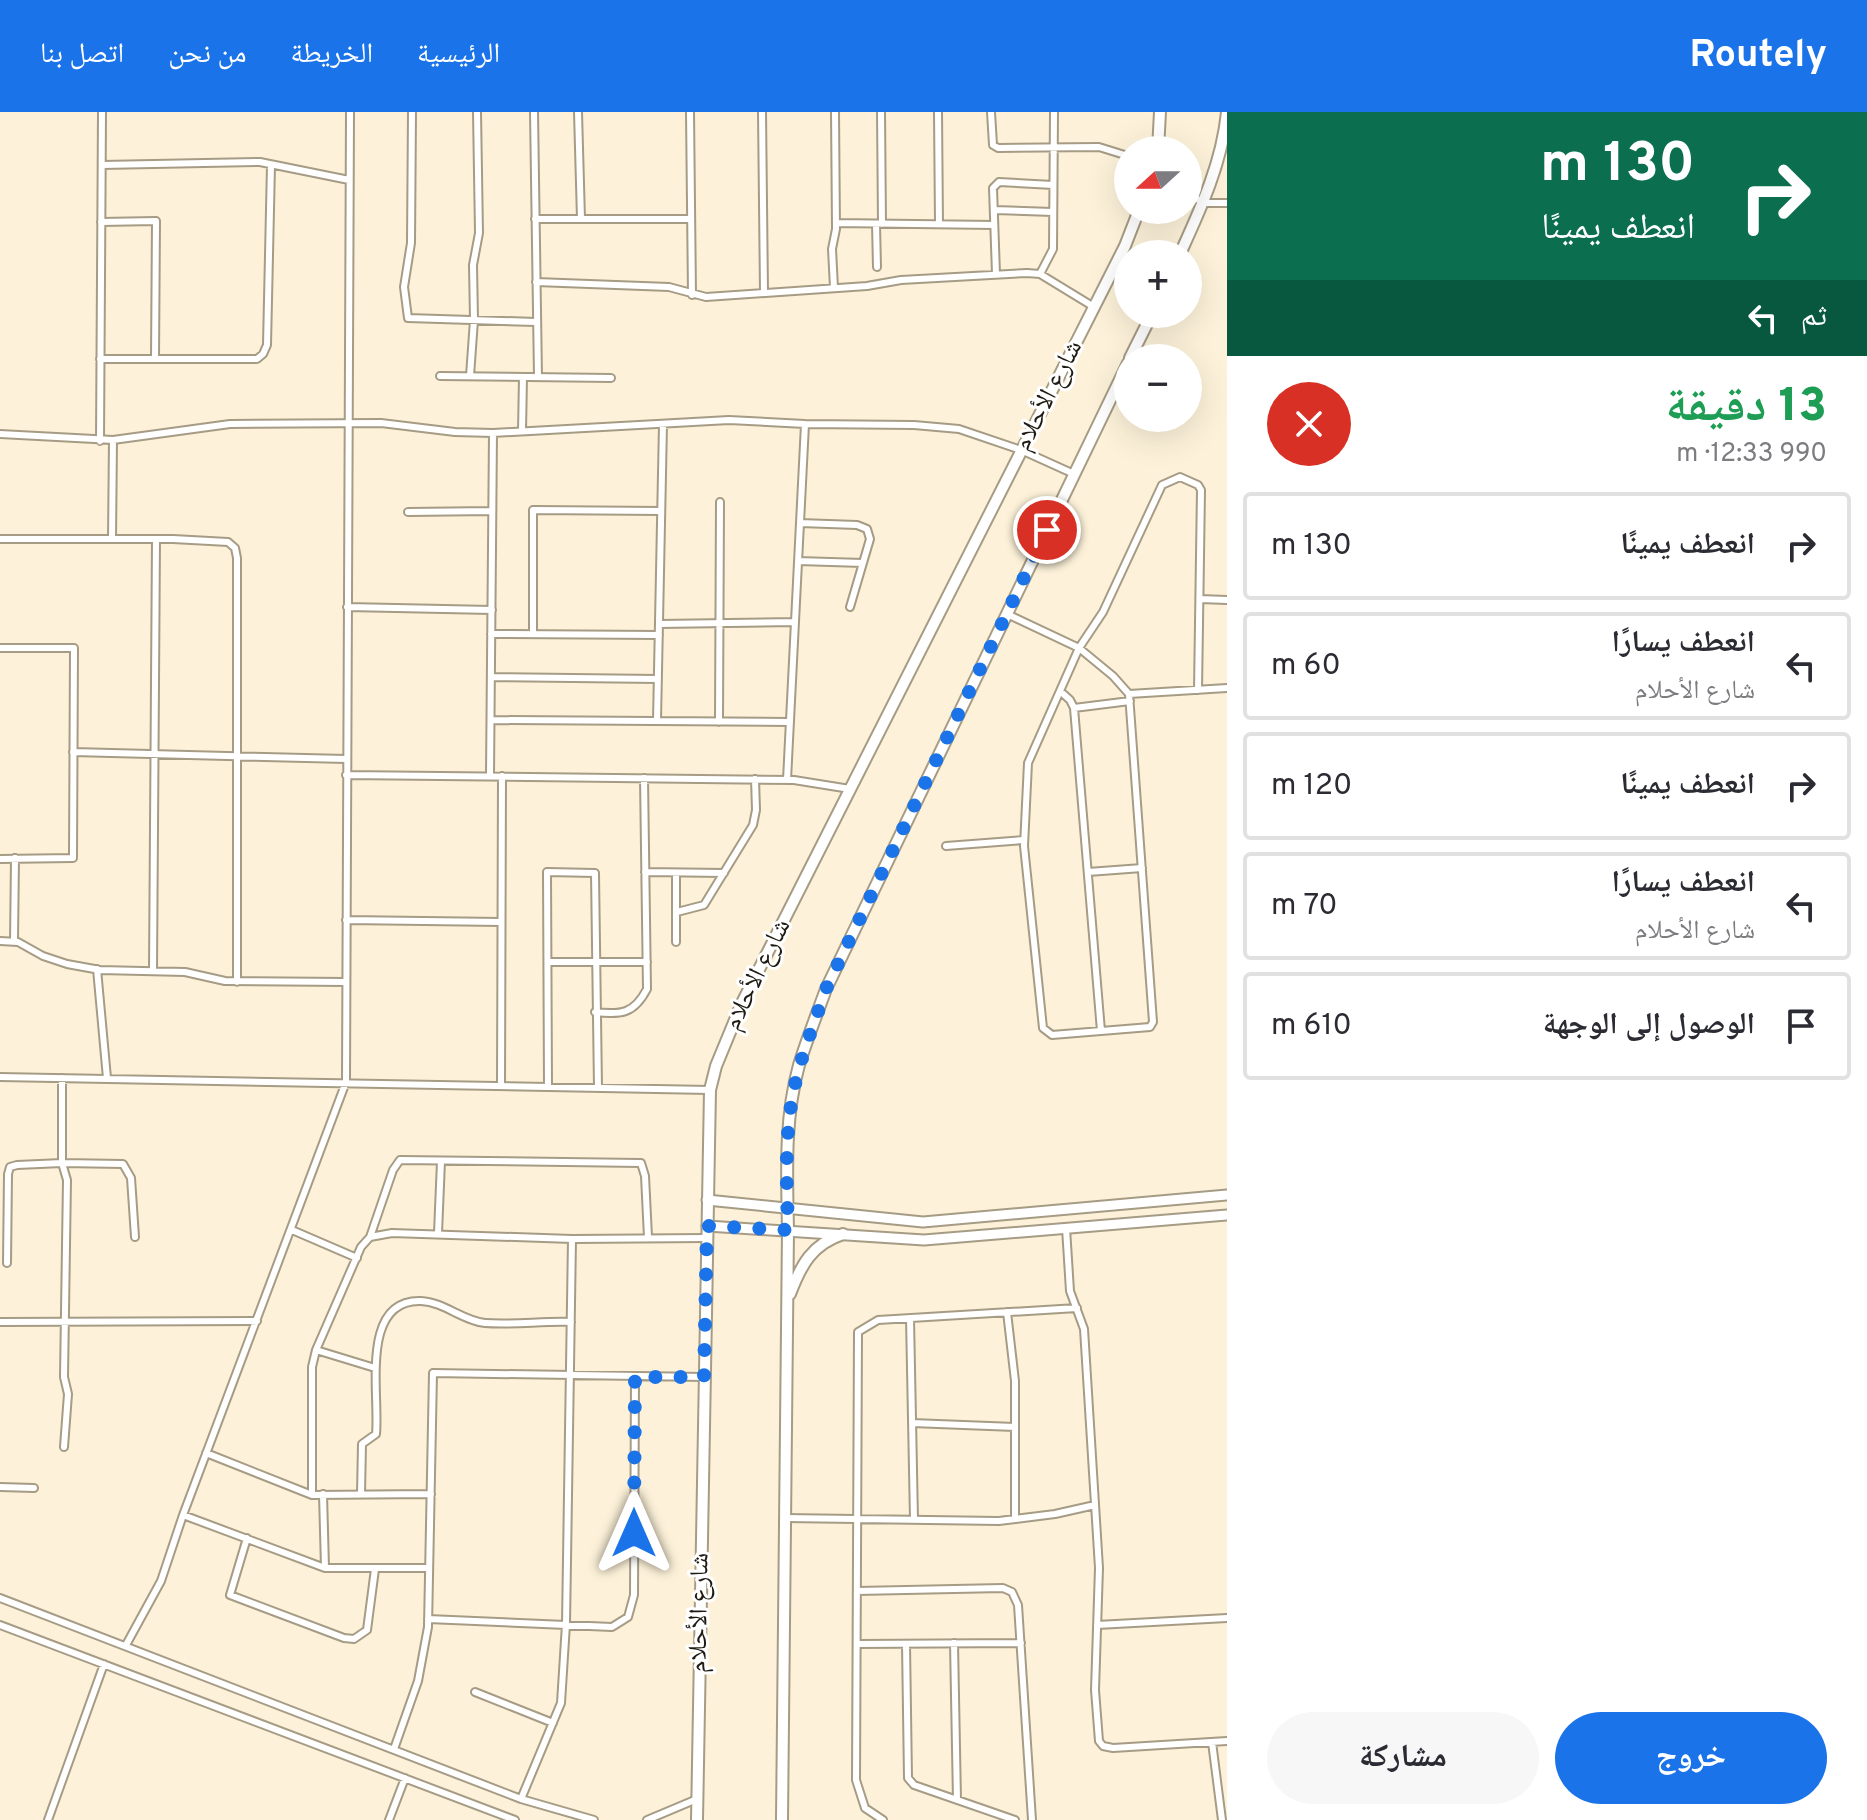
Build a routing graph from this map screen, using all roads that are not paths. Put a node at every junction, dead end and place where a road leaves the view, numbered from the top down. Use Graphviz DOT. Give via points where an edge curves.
graph roads {
  1 [pos="102,112"];
  2 [pos="350,112"];
  3 [pos="412,112"];
  4 [pos="477,112"];
  5 [pos="534,112"];
  6 [pos="578,112"];
  7 [pos="690,112"];
  8 [pos="762,112"];
  9 [pos="835,112"];
  10 [pos="881,112"];
  11 [pos="938,112"];
  12 [pos="991,112"];
  13 [pos="1054,112"];
  14 [pos="1160,112"];
  15 [pos="1227,112"];
  16 [pos="1159,136"];
  17 [pos="1226,136"];
  18 [pos="1054,147"];
  19 [pos="1114,152"];
  20 [pos="102,165"];
  21 [pos="271,165"];
  22 [pos="349,180"];
  23 [pos="1053,185"];
  24 [pos="1204,203"];
  25 [pos="1227,203"];
  26 [pos="994,210"];
  27 [pos="1053,212"];
  28 [pos="535,219"];
  29 [pos="581,219"];
  30 [pos="691,219"];
  31 [pos="101,222"];
  32 [pos="836,223"];
  33 [pos="879,224"];
  34 [pos="939,224"];
  35 [pos="1134,224"];
  36 [pos="994,225"];
  37 [pos="1187,240"];
  38 [pos="877,267"];
  39 [pos="996,274"];
  40 [pos="1040,274"];
  41 [pos="536,282"];
  42 [pos="834,288"];
  43 [pos="764,293"];
  44 [pos="692,295"];
  45 [pos="1094,307"];
  46 [pos="474,320"];
  47 [pos="536,322"];
  48 [pos="100,359"];
  49 [pos="155,359"];
  50 [pos="440,376"];
  51 [pos="470,376"];
  52 [pos="523,377"];
  53 [pos="538,377"];
  54 [pos="611,378"];
  55 [pos="1114,391"];
  56 [pos="663,424"];
  57 [pos="805,424"];
  58 [pos="347,425"];
  59 [pos="522,431"];
  60 [pos="493,433"];
  61 [pos="0,434"];
  62 [pos="113,440"];
  63 [pos="100,441"];
  64 [pos="1021,450"];
  65 [pos="1074,474"];
  66 [pos="720,502"];
  67 [pos="492,511"];
  68 [pos="661,511"];
  69 [pos="408,512"];
  70 [pos="800,523"];
  71 [pos="0,539"];
  72 [pos="112,539"];
  73 [pos="156,539"];
  74 [pos="798,561"];
  75 [pos="863,563"];
  76 [pos="1200,599"];
  77 [pos="1227,600"];
  78 [pos="347,607"];
  79 [pos="850,607"];
  80 [pos="492,610"];
  81 [pos="1007,614"];
  82 [pos="795,622"];
  83 [pos="720,623"];
  84 [pos="659,624"];
  85 [pos="491,634"];
  86 [pos="533,634"];
  87 [pos="659,635"];
  88 [pos="0,648"];
  89 [pos="1079,648"];
  90 [pos="491,677"];
  91 [pos="658,679"];
  92 [pos="1227,688"];
  93 [pos="1198,690"];
  94 [pos="1060,691"];
  95 [pos="1129,698"];
  96 [pos="1074,708"];
  97 [pos="491,720"];
  98 [pos="657,721"];
  99 [pos="719,722"];
  100 [pos="790,722"];
  101 [pos="73,752"];
  102 [pos="154,754"];
  103 [pos="237,757"];
  104 [pos="346,759"];
  105 [pos="346,775"];
  106 [pos="490,776"];
  107 [pos="502,776"];
  108 [pos="644,778"];
  109 [pos="755,779"];
  110 [pos="787,780"];
  111 [pos="850,789"];
  112 [pos="1024,840"];
  113 [pos="946,846"];
  114 [pos="15,858"];
  115 [pos="0,859"];
  116 [pos="1142,868"];
  117 [pos="645,872"];
  118 [pos="1088,872"];
  119 [pos="676,873"];
  120 [pos="724,873"];
  121 [pos="677,912"];
  122 [pos="346,920"];
  123 [pos="501,922"];
  124 [pos="0,941"];
  125 [pos="14,941"];
  126 [pos="676,942"];
  127 [pos="548,962"];
  128 [pos="595,962"];
  129 [pos="647,962"];
  130 [pos="97,969"];
  131 [pos="153,971"];
  132 [pos="237,982"];
  133 [pos="346,982"];
  134 [pos="595,1012"];
  135 [pos="1101,1031"];
  136 [pos="0,1077"];
  137 [pos="62,1078"];
  138 [pos="107,1078"];
  139 [pos="346,1082"];
  140 [pos="501,1086"];
  141 [pos="548,1087"];
  142 [pos="598,1088"];
  143 [pos="710,1090"];
  144 [pos="441,1161"];
  145 [pos="62,1163"];
  146 [pos="1227,1195"];
  147 [pos="707,1200"];
  148 [pos="787,1209"];
  149 [pos="1227,1215"];
  150 [pos="997,1216"];
  151 [pos="707,1226"];
  152 [pos="1066,1228"];
  153 [pos="292,1230"];
  154 [pos="788,1230"];
  155 [pos="438,1233"];
  156 [pos="843,1234"];
  157 [pos="997,1234"];
  158 [pos="135,1237"];
  159 [pos="370,1237"];
  160 [pos="648,1237"];
  161 [pos="706,1238"];
  162 [pos="572,1239"];
  163 [pos="357,1258"];
  164 [pos="7,1263"];
  165 [pos="787,1303"];
  166 [pos="1077,1308"];
  167 [pos="1007,1312"];
  168 [pos="910,1318"];
  169 [pos="66,1321"];
  170 [pos="257,1321"];
  171 [pos="0,1322"];
  172 [pos="571,1322"];
  173 [pos="316,1350"];
  174 [pos="375,1368"];
  175 [pos="570,1377"];
  176 [pos="635,1377"];
  177 [pos="704,1377"];
  178 [pos="912,1423"];
  179 [pos="1015,1427"];
  180 [pos="64,1447"];
  181 [pos="206,1453"];
  182 [pos="0,1487"];
  183 [pos="34,1488"];
  184 [pos="323,1494"];
  185 [pos="361,1494"];
  186 [pos="431,1494"];
  187 [pos="312,1495"];
  188 [pos="1095,1505"];
  189 [pos="183,1515"];
  190 [pos="785,1518"];
  191 [pos="1015,1518"];
  192 [pos="857,1519"];
  193 [pos="914,1520"];
  194 [pos="247,1538"];
  195 [pos="325,1568"];
  196 [pos="428,1568"];
  197 [pos="375,1569"];
  198 [pos="857,1591"];
  199 [pos="0,1598"];
  200 [pos="1227,1618"];
  201 [pos="428,1619"];
  202 [pos="566,1624"];
  203 [pos="0,1625"];
  204 [pos="1097,1625"];
  205 [pos="954,1643"];
  206 [pos="1021,1643"];
  207 [pos="857,1644"];
  208 [pos="906,1644"];
  209 [pos="126,1645"];
  210 [pos="104,1664"];
  211 [pos="475,1692"];
  212 [pos="553,1723"];
  213 [pos="1227,1741"];
  214 [pos="1212,1742"];
  215 [pos="394,1749"];
  216 [pos="405,1778"];
  217 [pos="521,1799"];
  218 [pos="697,1799"];
  219 [pos="957,1800"];
  220 [pos="48,1820"];
  221 [pos="389,1820"];
  222 [pos="515,1820"];
  223 [pos="594,1820"];
  224 [pos="647,1820"];
  225 [pos="697,1820"];
  226 [pos="782,1820"];
  227 [pos="883,1820"];
  228 [pos="1015,1820"];
  229 [pos="1032,1820"];
  230 [pos="1222,1820"];
  1 -- 20 [label="street"];
  2 -- 22 [label="street"];
  3 -- 46 [label="street" via="411,243 404,287 408,318"];
  4 -- 46 [label="street"];
  5 -- 28 [label="street"];
  6 -- 29 [label="street"];
  7 -- 30 [label="street"];
  8 -- 43 [label="street"];
  9 -- 32 [label="street"];
  10 -- 33 [label="street"];
  11 -- 34 [label="street"];
  12 -- 18 [label="street" via="993,145 998,148"];
  13 -- 18 [label="street"];
  14 -- 16 [label="main road"];
  15 -- 17 [label="main road"];
  17 -- 24 [label="main road"];
  18 -- 19 [label="street"];
  18 -- 23 [label="street"];
  20 -- 21 [label="street"];
  20 -- 31 [label="street"];
  21 -- 22 [label="street"];
  21 -- 49 [label="street" via="263,354 257,359"];
  22 -- 58 [label="street"];
  23 -- 26 [label="street" via="999,182 993,188"];
  23 -- 27 [label="street"];
  24 -- 25 [label="street"];
  24 -- 37 [label="main road"];
  26 -- 27 [label="street"];
  26 -- 36 [label="street"];
  27 -- 40 [label="street" via="1053,249"];
  28 -- 29 [label="street"];
  28 -- 41 [label="street"];
  29 -- 30 [label="street"];
  30 -- 44 [label="street"];
  31 -- 48 [label="street"];
  31 -- 49 [label="street" via="156,221"];
  32 -- 33 [label="street"];
  32 -- 42 [label="street"];
  33 -- 34 [label="street"];
  33 -- 38 [label="street"];
  34 -- 36 [label="street"];
  35 -- 45 [label="main road, شارع الأحلام"];
  36 -- 39 [label="street"];
  39 -- 40 [label="street"];
  39 -- 42 [label="street"];
  40 -- 45 [label="street"];
  41 -- 44 [label="street" via="669,287"];
  41 -- 47 [label="street"];
  42 -- 43 [label="street"];
  43 -- 44 [label="street"];
  45 -- 64 [label="main road, شارع الأحلام"];
  46 -- 47 [label="street"];
  46 -- 51 [label="street"];
  47 -- 53 [label="street"];
  48 -- 49 [label="street"];
  48 -- 63 [label="street"];
  50 -- 51 [label="street"];
  51 -- 52 [label="street"];
  52 -- 53 [label="street"];
  52 -- 59 [label="street"];
  53 -- 54 [label="street"];
  55 -- 65 [label="main road"];
  56 -- 57 [label="street"];
  56 -- 59 [label="street"];
  56 -- 68 [label="street"];
  57 -- 64 [label="street" via="959,429"];
  57 -- 70 [label="street"];
  58 -- 60 [label="street"];
  58 -- 62 [label="street" via="230,424"];
  58 -- 78 [label="street"];
  59 -- 60 [label="street"];
  60 -- 67 [label="street"];
  61 -- 63 [label="street"];
  62 -- 63 [label="street"];
  62 -- 72 [label="street"];
  64 -- 65 [label="street"];
  64 -- 111 [label="main road, شارع الأحلام"];
  65 -- 81 [label="main road"];
  66 -- 83 [label="street"];
  67 -- 69 [label="street"];
  67 -- 80 [label="street"];
  68 -- 84 [label="street"];
  68 -- 86 [label="street" via="533,510"];
  70 -- 74 [label="street"];
  70 -- 75 [label="street" via="867,529 870,539"];
  71 -- 72 [label="street"];
  72 -- 73 [label="street"];
  73 -- 102 [label="street"];
  73 -- 103 [label="street" via="228,542 235,548"];
  74 -- 75 [label="street"];
  74 -- 82 [label="street"];
  75 -- 79 [label="street"];
  76 -- 77 [label="street"];
  76 -- 89 [label="street" via="1201,490 1180,477 1162,485 1103,612"];
  76 -- 93 [label="street"];
  78 -- 80 [label="street"];
  78 -- 104 [label="street"];
  80 -- 85 [label="street"];
  81 -- 89 [label="street"];
  81 -- 148 [label="main road" via="826,989 799,1065 790,1110"];
  82 -- 83 [label="street"];
  82 -- 100 [label="street"];
  83 -- 84 [label="street"];
  83 -- 99 [label="street"];
  84 -- 87 [label="street"];
  85 -- 86 [label="street"];
  85 -- 90 [label="street"];
  86 -- 87 [label="street"];
  87 -- 91 [label="street"];
  88 -- 101 [label="street" via="74,648"];
  89 -- 94 [label="street"];
  89 -- 95 [label="street" via="1113,676"];
  90 -- 91 [label="street"];
  90 -- 97 [label="street"];
  91 -- 98 [label="street"];
  92 -- 93 [label="street"];
  93 -- 95 [label="street"];
  94 -- 96 [label="street"];
  94 -- 112 [label="street" via="1028,763"];
  95 -- 96 [label="street"];
  95 -- 116 [label="street"];
  96 -- 118 [label="street"];
  97 -- 98 [label="street"];
  97 -- 106 [label="street"];
  98 -- 99 [label="street"];
  99 -- 100 [label="street"];
  100 -- 110 [label="street"];
  101 -- 102 [label="street"];
  101 -- 114 [label="street" via="73,858"];
  102 -- 103 [label="street"];
  102 -- 131 [label="street"];
  103 -- 104 [label="street"];
  103 -- 132 [label="street"];
  104 -- 105 [label="street"];
  105 -- 106 [label="street"];
  105 -- 122 [label="street"];
  106 -- 107 [label="street"];
  107 -- 108 [label="street"];
  107 -- 123 [label="street"];
  108 -- 109 [label="street"];
  108 -- 117 [label="street"];
  109 -- 110 [label="street"];
  109 -- 120 [label="street" via="753,825"];
  110 -- 111 [label="street"];
  111 -- 143 [label="main road, شارع الأحلام" via="742,1003"];
  112 -- 113 [label="street"];
  112 -- 135 [label="street" via="1043,1028 1052,1035"];
  114 -- 115 [label="street"];
  114 -- 125 [label="street"];
  116 -- 118 [label="street"];
  116 -- 135 [label="street" via="1153,1022 1150,1027"];
  117 -- 119 [label="street"];
  117 -- 129 [label="street"];
  118 -- 135 [label="street"];
  119 -- 120 [label="street"];
  119 -- 121 [label="street"];
  120 -- 121 [label="street" via="704,905"];
  121 -- 126 [label="street"];
  122 -- 123 [label="street"];
  122 -- 133 [label="street"];
  123 -- 140 [label="street"];
  124 -- 125 [label="street"];
  125 -- 130 [label="street" via="67,964"];
  127 -- 128 [label="street"];
  127 -- 128 [label="street" via="547,872 595,873"];
  127 -- 141 [label="street"];
  128 -- 129 [label="street"];
  128 -- 134 [label="street"];
  129 -- 134 [label="street" via="647,989 639,1004 613,1014"];
  130 -- 131 [label="street"];
  130 -- 138 [label="street"];
  131 -- 132 [label="street"];
  132 -- 133 [label="street"];
  133 -- 139 [label="street"];
  134 -- 142 [label="street"];
  136 -- 137 [label="street"];
  137 -- 138 [label="street"];
  137 -- 145 [label="street"];
  138 -- 139 [label="street"];
  139 -- 140 [label="street"];
  139 -- 153 [label="street"];
  140 -- 141 [label="street"];
  141 -- 142 [label="street"];
  142 -- 143 [label="street"];
  143 -- 147 [label="main road, شارع الأحلام"];
  144 -- 155 [label="street"];
  144 -- 159 [label="street" via="400,1160"];
  144 -- 160 [label="street" via="641,1163"];
  145 -- 158 [label="street" via="123,1164 131,1178"];
  145 -- 164 [label="street" via="10,1167"];
  145 -- 169 [label="street" via="67,1180"];
  146 -- 150 [label="main road"];
  147 -- 148 [label="main road"];
  147 -- 151 [label="main road, شارع الأحلام"];
  148 -- 150 [label="main road" via="923,1222"];
  148 -- 154 [label="main road"];
  149 -- 152 [label="main road"];
  150 -- 157 [label="main road"];
  151 -- 154 [label="main road"];
  151 -- 161 [label="main road, شارع الأحلام"];
  152 -- 157 [label="main road"];
  152 -- 166 [label="street" via="1070,1291"];
  153 -- 163 [label="street"];
  153 -- 170 [label="street"];
  154 -- 156 [label="main road"];
  154 -- 165 [label="main road"];
  155 -- 159 [label="street"];
  155 -- 162 [label="street"];
  156 -- 157 [label="main road" via="924,1240"];
  156 -- 165 [label="main road" via="807,1257"];
  159 -- 163 [label="street"];
  160 -- 161 [label="street"];
  160 -- 162 [label="street"];
  161 -- 177 [label="main road, شارع الأحلام"];
  162 -- 172 [label="street"];
  163 -- 173 [label="street"];
  165 -- 190 [label="main road"];
  166 -- 167 [label="street"];
  166 -- 188 [label="street" via="1084,1329"];
  167 -- 168 [label="street"];
  167 -- 179 [label="street"];
  168 -- 178 [label="street"];
  168 -- 192 [label="street" via="878,1320 858,1332"];
  169 -- 170 [label="street"];
  169 -- 171 [label="street"];
  169 -- 180 [label="street"];
  170 -- 181 [label="street"];
  172 -- 174 [label="street" via="484,1323 424,1301 399,1304 381,1330"];
  172 -- 175 [label="street"];
  173 -- 174 [label="street"];
  173 -- 187 [label="street"];
  174 -- 185 [label="street" via="376,1434 362,1444"];
  175 -- 176 [label="street"];
  175 -- 186 [label="street" via="433,1373"];
  175 -- 202 [label="street"];
  176 -- 177 [label="street"];
  176 -- 202 [label="street" via="632,1605 628,1617 612,1627"];
  177 -- 218 [label="main road, شارع الأحلام"];
  178 -- 179 [label="street"];
  178 -- 193 [label="street"];
  179 -- 191 [label="street"];
  181 -- 187 [label="street"];
  181 -- 189 [label="street"];
  182 -- 183 [label="street"];
  184 -- 185 [label="street"];
  184 -- 187 [label="street"];
  184 -- 195 [label="street"];
  185 -- 186 [label="street"];
  186 -- 196 [label="street"];
  188 -- 191 [label="street"];
  188 -- 204 [label="street"];
  189 -- 194 [label="street"];
  189 -- 209 [label="street" via="161,1581"];
  190 -- 192 [label="street"];
  190 -- 226 [label="main road"];
  191 -- 193 [label="street"];
  192 -- 193 [label="street"];
  192 -- 198 [label="street"];
  194 -- 195 [label="street"];
  194 -- 197 [label="street" via="230,1595 344,1638 354,1639 367,1630"];
  195 -- 197 [label="street"];
  196 -- 197 [label="street"];
  196 -- 201 [label="street"];
  198 -- 206 [label="street" via="1003,1588 1012,1592 1018,1605"];
  198 -- 207 [label="street"];
  199 -- 209 [label="street"];
  200 -- 204 [label="street"];
  201 -- 202 [label="street"];
  201 -- 215 [label="street" via="418,1681"];
  202 -- 212 [label="street" via="561,1703"];
  203 -- 210 [label="street"];
  204 -- 214 [label="street" via="1095,1690 1103,1746"];
  205 -- 206 [label="street"];
  205 -- 208 [label="street"];
  205 -- 219 [label="street"];
  206 -- 229 [label="street"];
  207 -- 208 [label="street"];
  207 -- 227 [label="street" via="856,1780 865,1808"];
  208 -- 219 [label="street" via="908,1778"];
  209 -- 215 [label="street"];
  210 -- 216 [label="street"];
  210 -- 220 [label="street"];
  211 -- 212 [label="street"];
  212 -- 217 [label="street"];
  213 -- 214 [label="street"];
  214 -- 230 [label="street"];
  215 -- 217 [label="street"];
  216 -- 221 [label="street"];
  216 -- 222 [label="street"];
  217 -- 223 [label="street"];
  218 -- 224 [label="street"];
  218 -- 225 [label="main road, شارع الأحلام"];
  219 -- 228 [label="street"];
}
